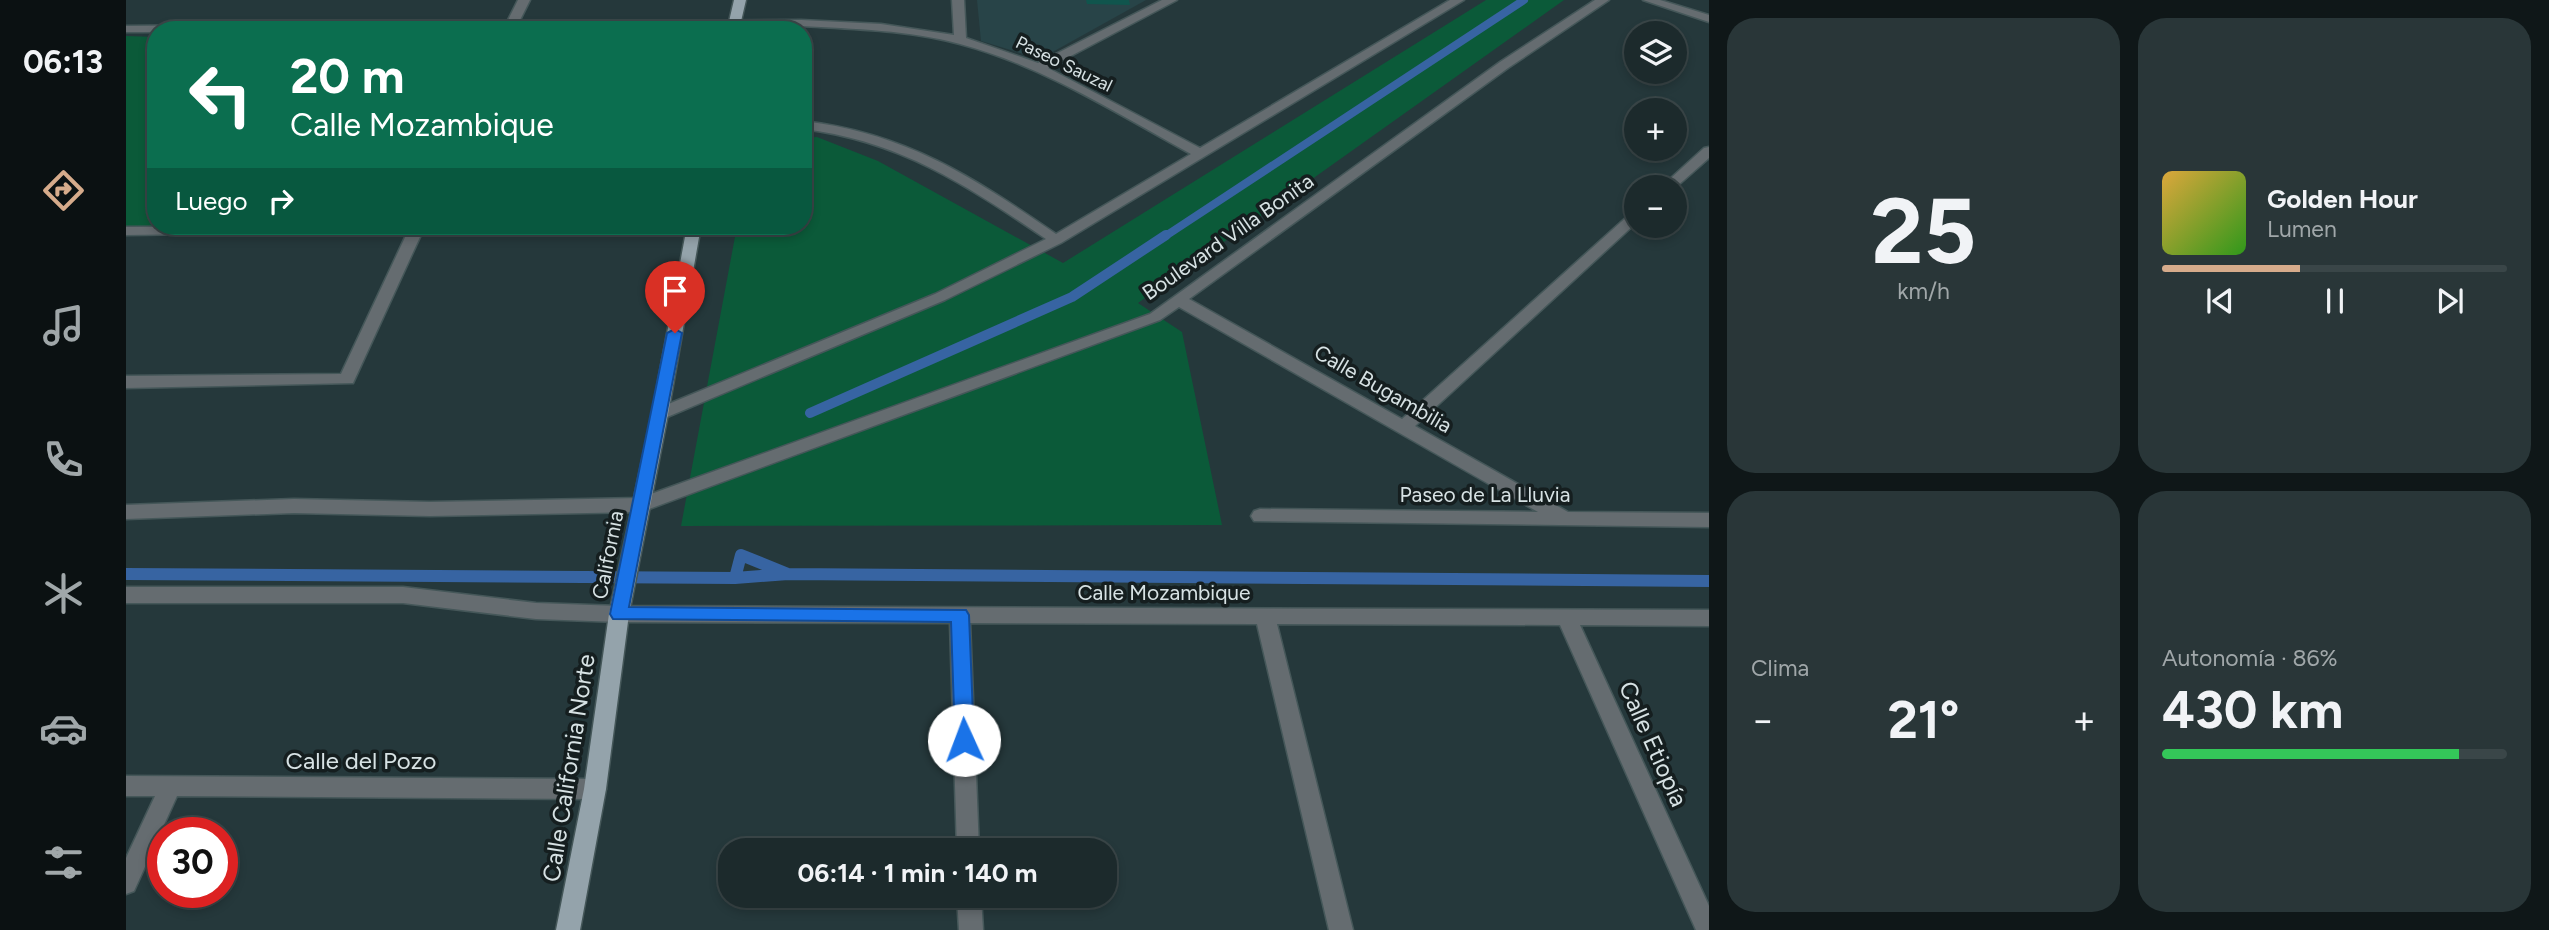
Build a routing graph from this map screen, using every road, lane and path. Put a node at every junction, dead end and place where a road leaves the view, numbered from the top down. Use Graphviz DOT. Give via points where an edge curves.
graph roads {
  1 [pos="524,0"];
  2 [pos="740,0"];
  3 [pos="958,0"];
  4 [pos="1171,0"];
  5 [pos="1458,0"];
  6 [pos="1603,0"];
  7 [pos="1649,0"];
  8 [pos="1709,19"];
  9 [pos="514,21"];
  10 [pos="735,21"];
  11 [pos="812,26"];
  12 [pos="126,29"];
  13 [pos="147,29"];
  14 [pos="960,40"];
  15 [pos="1038,68"];
  16 [pos="812,126"];
  17 [pos="1709,151"];
  18 [pos="1201,154"];
  19 [pos="1682,175"];
  20 [pos="1624,227"];
  21 [pos="126,231"];
  22 [pos="147,231"];
  23 [pos="413,235"];
  24 [pos="692,235"];
  25 [pos="1056,240"];
  26 [pos="1179,300"];
  27 [pos="126,382"];
  28 [pos="660,414"];
  29 [pos="1403,427"];
  30 [pos="641,505"];
  31 [pos="126,512"];
  32 [pos="1260,516"];
  33 [pos="1565,519"];
  34 [pos="1709,520"];
  35 [pos="126,595"];
  36 [pos="619,614"];
  37 [pos="960,615"];
  38 [pos="1265,617"];
  39 [pos="1567,618"];
  40 [pos="1709,618"];
  41 [pos="126,786"];
  42 [pos="172,786"];
  43 [pos="595,789"];
  44 [pos="968,838"];
  45 [pos="126,883"];
  46 [pos="970,908"];
  47 [pos="569,930"];
  48 [pos="971,930"];
  49 [pos="1341,930"];
  50 [pos="1708,930"];
  1 -- 9 [label="street"];
  2 -- 10 [label="main road"];
  3 -- 14 [label="street"];
  4 -- 15 [label="street"];
  5 -- 18 [label="street"];
  6 -- 26 [label="street, Boulevard Villa Bonita" via="1504,65"];
  7 -- 8 [label="street"];
  11 -- 14 [label="street, Paseo Sauzal" via="847,25"];
  12 -- 13 [label="street, Paseo Sauzal"];
  14 -- 15 [label="street, Paseo Sauzal"];
  15 -- 18 [label="street, Paseo Sauzal"];
  16 -- 25 [label="street" via="843,130 911,152 968,182"];
  17 -- 19 [label="street"];
  18 -- 25 [label="street"];
  20 -- 29 [label="street"];
  21 -- 22 [label="street"];
  23 -- 27 [label="street" via="347,379"];
  24 -- 28 [label="main road"];
  25 -- 28 [label="street" via="940,297"];
  26 -- 29 [label="street, Calle Bugambilia"];
  26 -- 30 [label="street, Boulevard Villa Bonita" via="1155,317"];
  28 -- 30 [label="main road"];
  29 -- 33 [label="street, Calle Bugambilia"];
  30 -- 31 [label="street, Boulevard Villa Bonita" via="294,506"];
  30 -- 36 [label="main road, California"];
  32 -- 33 [label="street, Paseo de La Lluvia"];
  33 -- 34 [label="street, Paseo de La Lluvia"];
  35 -- 36 [label="street, Calle Mozambique" via="403,595 536,611"];
  36 -- 37 [label="street, Calle Mozambique"];
  36 -- 43 [label="main road, Calle California Norte"];
  37 -- 38 [label="street, Calle Mozambique"];
  37 -- 44 [label="street"];
  38 -- 39 [label="street, Calle Mozambique"];
  38 -- 49 [label="street"];
  39 -- 40 [label="street, Calle Mozambique"];
  39 -- 50 [label="street, Calle Etiopía"];
  41 -- 42 [label="street, Calle del Pozo"];
  42 -- 43 [label="street, Calle del Pozo"];
  42 -- 45 [label="street"];
  43 -- 47 [label="main road, Calle California Norte"];
  46 -- 48 [label="street"];
}
